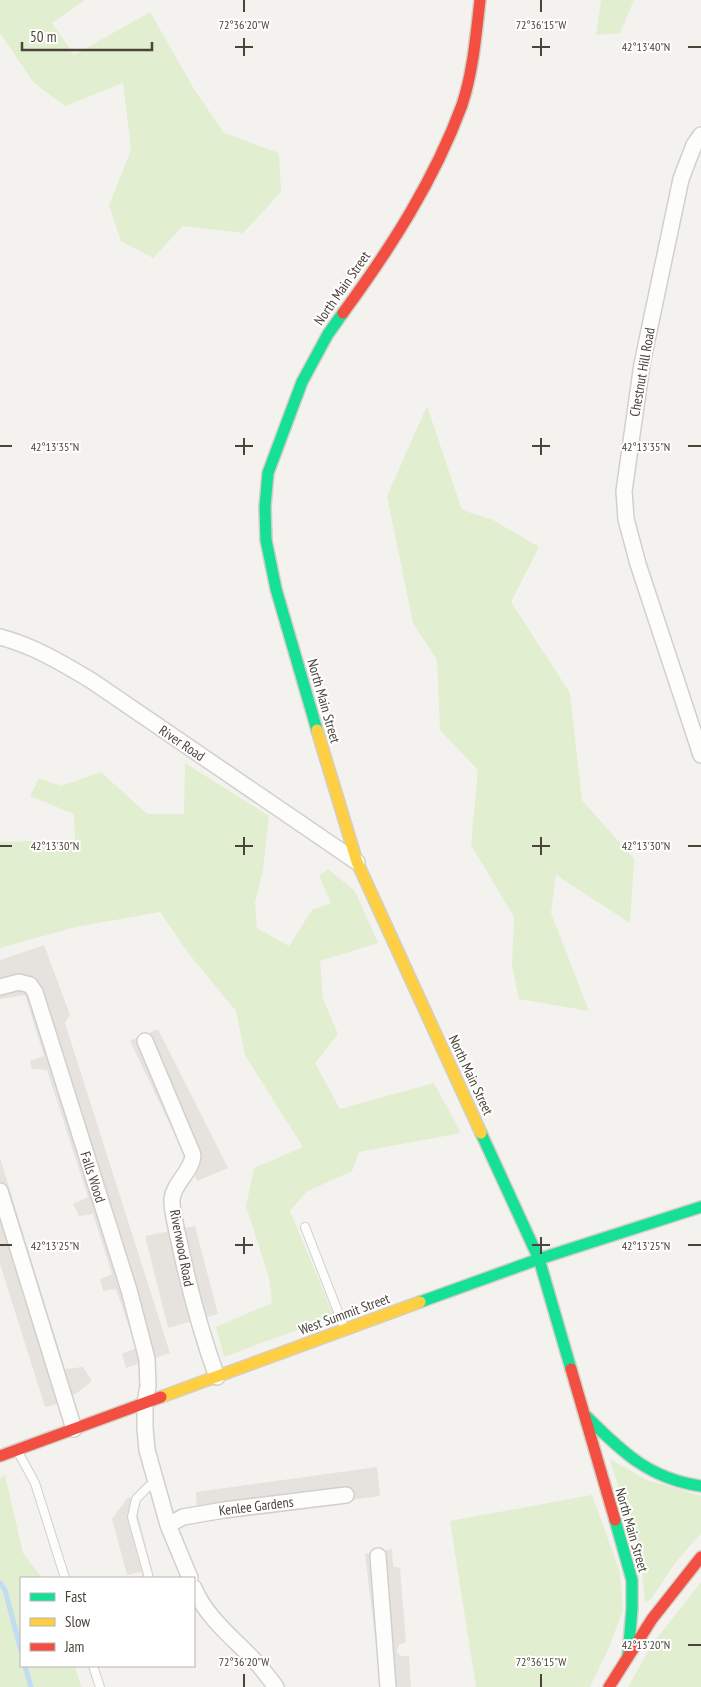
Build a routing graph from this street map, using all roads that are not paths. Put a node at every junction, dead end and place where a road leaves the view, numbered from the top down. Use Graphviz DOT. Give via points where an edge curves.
graph roads {
  1 [pos="480,0"];
  2 [pos="701,136"];
  3 [pos="0,637"];
  4 [pos="701,755"];
  5 [pos="357,862"];
  6 [pos="0,987"];
  7 [pos="145,1041"];
  8 [pos="0,1191"];
  9 [pos="701,1207"];
  10 [pos="305,1227"];
  11 [pos="539,1259"];
  12 [pos="345,1329"];
  13 [pos="217,1377"];
  14 [pos="146,1403"];
  15 [pos="584,1414"];
  16 [pos="74,1429"];
  17 [pos="17,1450"];
  18 [pos="0,1456"];
  19 [pos="155,1480"];
  20 [pos="701,1486"];
  21 [pos="346,1495"];
  22 [pos="168,1525"];
  23 [pos="378,1556"];
  24 [pos="701,1557"];
  25 [pos="65,1577"];
  26 [pos="148,1577"];
  27 [pos="190,1577"];
  28 [pos="195,1593"];
  29 [pos="198,1608"];
  30 [pos="628,1656"];
  31 [pos="93,1667"];
  32 [pos="100,1687"];
  33 [pos="276,1687"];
  34 [pos="388,1687"];
  35 [pos="609,1687"];
  1 -- 5 [label="street, North Main Street" via="472,63 462,104 440,156 405,223 323,342 302,382 268,473 264,507 266,540 276,589"];
  2 -- 4 [label="street, Chestnut Hill Road" via="694,145 681,179 642,364 624,491 626,519 638,564"];
  3 -- 5 [label="street, River Road" via="55,658 92,681"];
  5 -- 11 [label="street, North Main Street"];
  6 -- 14 [label="street, Falls Wood" via="19,982 30,985 35,992 129,1290 147,1359"];
  7 -- 13 [label="street, Riverwood Road" via="193,1155 192,1164 181,1178 172,1199 186,1276"];
  8 -- 16 [label="street"];
  9 -- 11 [label="street, West Summit Street"];
  10 -- 12 [label="lane"];
  11 -- 12 [label="street, West Summit Street"];
  11 -- 15 [label="street, North Main Street"];
  12 -- 13 [label="street, West Summit Street"];
  13 -- 14 [label="street, West Summit Street"];
  14 -- 16 [label="street, West Summit Street"];
  14 -- 19 [label="street" via="147,1450"];
  15 -- 20 [label="street, North Main Street" via="615,1446 641,1466 671,1479"];
  15 -- 30 [label="street, North Main Street" via="632,1580"];
  16 -- 17 [label="street, West Summit Street"];
  17 -- 18 [label="street, West Summit Street"];
  17 -- 25 [label="lane" via="35,1483"];
  19 -- 22 [label="street"];
  19 -- 26 [label="lane" via="136,1499 132,1517"];
  21 -- 22 [label="street, Kenlee Gardens" via="224,1510 184,1517"];
  22 -- 27 [label="street"];
  23 -- 34 [label="street"];
  24 -- 30 [label="street"];
  28 -- 29 [label="street"];
  29 -- 33 [label="street" via="255,1661"];
  30 -- 35 [label="street"];
  31 -- 32 [label="lane"];
}
